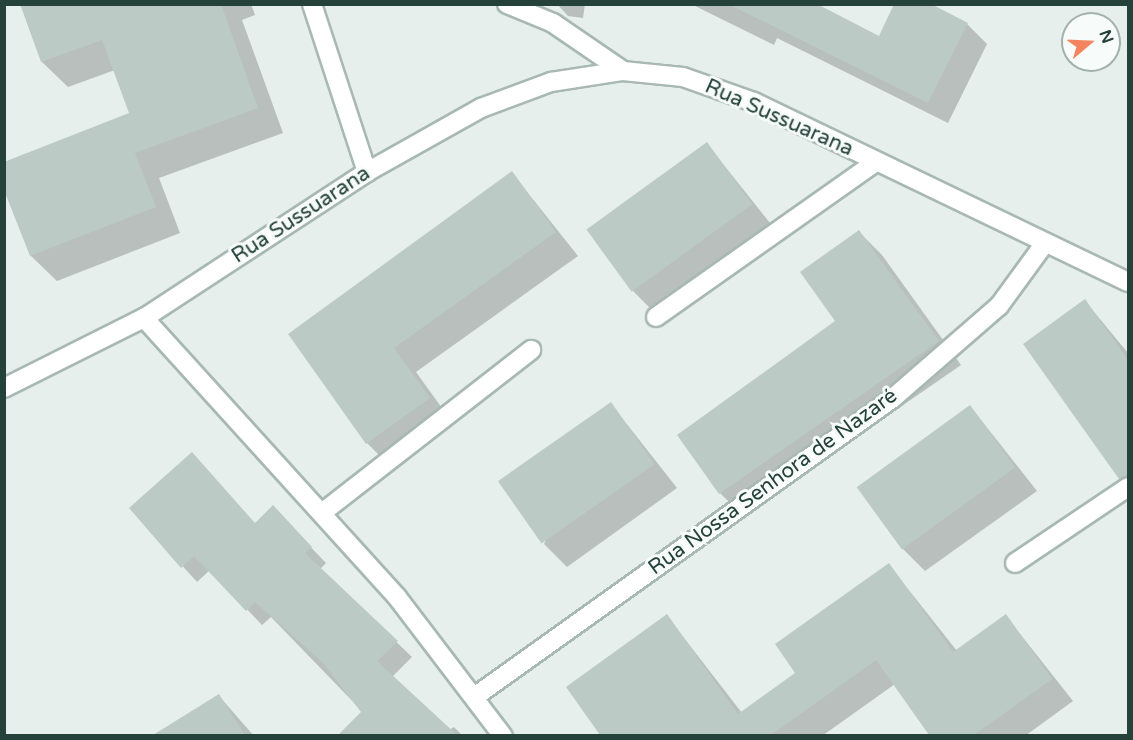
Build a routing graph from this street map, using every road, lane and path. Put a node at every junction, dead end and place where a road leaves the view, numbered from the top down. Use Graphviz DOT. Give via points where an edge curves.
graph roads {
  1 [pos="312,4"];
  2 [pos="507,4"];
  3 [pos="623,71"];
  4 [pos="876,162"];
  5 [pos="367,172"];
  6 [pos="1045,243"];
  7 [pos="1128,282"];
  8 [pos="656,317"];
  9 [pos="144,318"];
  10 [pos="531,350"];
  11 [pos="4,388"];
  12 [pos="1128,487"];
  13 [pos="323,512"];
  14 [pos="1015,563"];
  15 [pos="477,695"];
  16 [pos="503,735"];
  1 -- 5 [label="street"];
  2 -- 3 [label="street" via="553,23"];
  3 -- 4 [label="street, Rua Sussuarana" via="683,77 734,95"];
  3 -- 5 [label="street, Rua Sussuarana" via="551,82 481,108"];
  4 -- 6 [label="street, Rua Sussuarana"];
  4 -- 8 [label="street"];
  5 -- 9 [label="street, Rua Sussuarana"];
  6 -- 7 [label="street, Rua Sussuarana"];
  6 -- 15 [label="street, Rua Nossa Senhora de Nazaré" via="999,306 893,398"];
  9 -- 11 [label="street, Rua Sussuarana"];
  9 -- 13 [label="street"];
  10 -- 13 [label="street"];
  12 -- 14 [label="street"];
  13 -- 15 [label="street"];
  15 -- 16 [label="street"];
}
